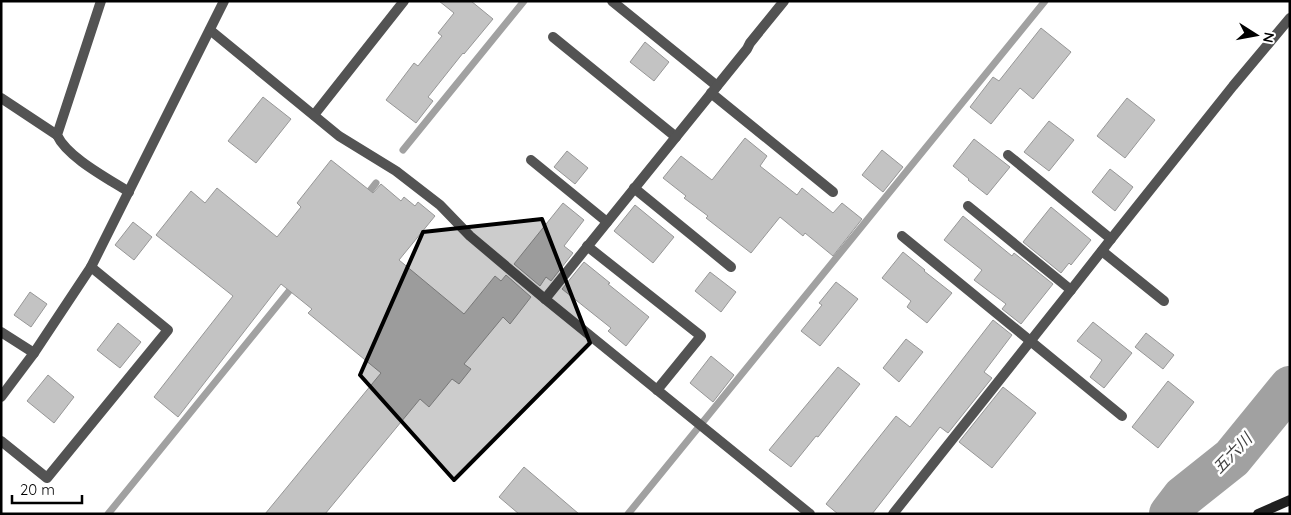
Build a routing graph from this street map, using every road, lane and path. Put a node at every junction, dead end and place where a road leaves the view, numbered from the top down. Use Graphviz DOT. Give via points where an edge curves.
graph roads {
  1 [pos="101,1"];
  2 [pos="224,1"];
  3 [pos="404,1"];
  4 [pos="612,1"];
  5 [pos="784,1"];
  6 [pos="1290,18"];
  7 [pos="210,30"];
  8 [pos="553,36"];
  9 [pos="714,90"];
  10 [pos="1,98"];
  11 [pos="314,115"];
  12 [pos="56,135"];
  13 [pos="676,137"];
  14 [pos="1008,155"];
  15 [pos="531,160"];
  16 [pos="634,188"];
  17 [pos="129,192"];
  18 [pos="833,192"];
  19 [pos="968,206"];
  20 [pos="607,222"];
  21 [pos="902,236"];
  22 [pos="1111,239"];
  23 [pos="588,246"];
  24 [pos="1102,250"];
  25 [pos="91,267"];
  26 [pos="731,267"];
  27 [pos="1071,290"];
  28 [pos="545,299"];
  29 [pos="1164,301"];
  30 [pos="1,332"];
  31 [pos="1030,342"];
  32 [pos="34,353"];
  33 [pos="657,390"];
  34 [pos="1,397"];
  35 [pos="1122,416"];
  36 [pos="1,441"];
  37 [pos="1290,500"];
  38 [pos="1276,510"];
  39 [pos="810,514"];
  40 [pos="893,514"];
  41 [pos="1258,514"];
  1 -- 12 [label="street"];
  2 -- 7 [label="street"];
  3 -- 11 [label="street"];
  4 -- 9 [label="street"];
  5 -- 9 [label="street"];
  6 -- 22 [label="street"];
  7 -- 11 [label="street"];
  7 -- 17 [label="street"];
  8 -- 13 [label="street"];
  9 -- 13 [label="street"];
  9 -- 18 [label="street"];
  10 -- 12 [label="street"];
  11 -- 28 [label="street" via="339,136 396,171 440,205 470,236"];
  12 -- 17 [label="street" via="72,155"];
  13 -- 16 [label="street"];
  14 -- 22 [label="street"];
  15 -- 20 [label="street"];
  16 -- 20 [label="street"];
  16 -- 26 [label="street"];
  17 -- 25 [label="street"];
  19 -- 27 [label="street"];
  20 -- 23 [label="street"];
  21 -- 31 [label="street"];
  22 -- 24 [label="street"];
  23 -- 28 [label="street"];
  23 -- 33 [label="street" via="701,336"];
  24 -- 27 [label="street"];
  24 -- 29 [label="street"];
  25 -- 32 [label="street"];
  25 -- 36 [label="street" via="168,330 47,478"];
  27 -- 31 [label="street"];
  28 -- 33 [label="street"];
  30 -- 32 [label="street"];
  31 -- 35 [label="street"];
  31 -- 40 [label="street"];
  32 -- 34 [label="street"];
  33 -- 39 [label="street"];
  37 -- 38 [label="street"];
  38 -- 41 [label="street"];
}
